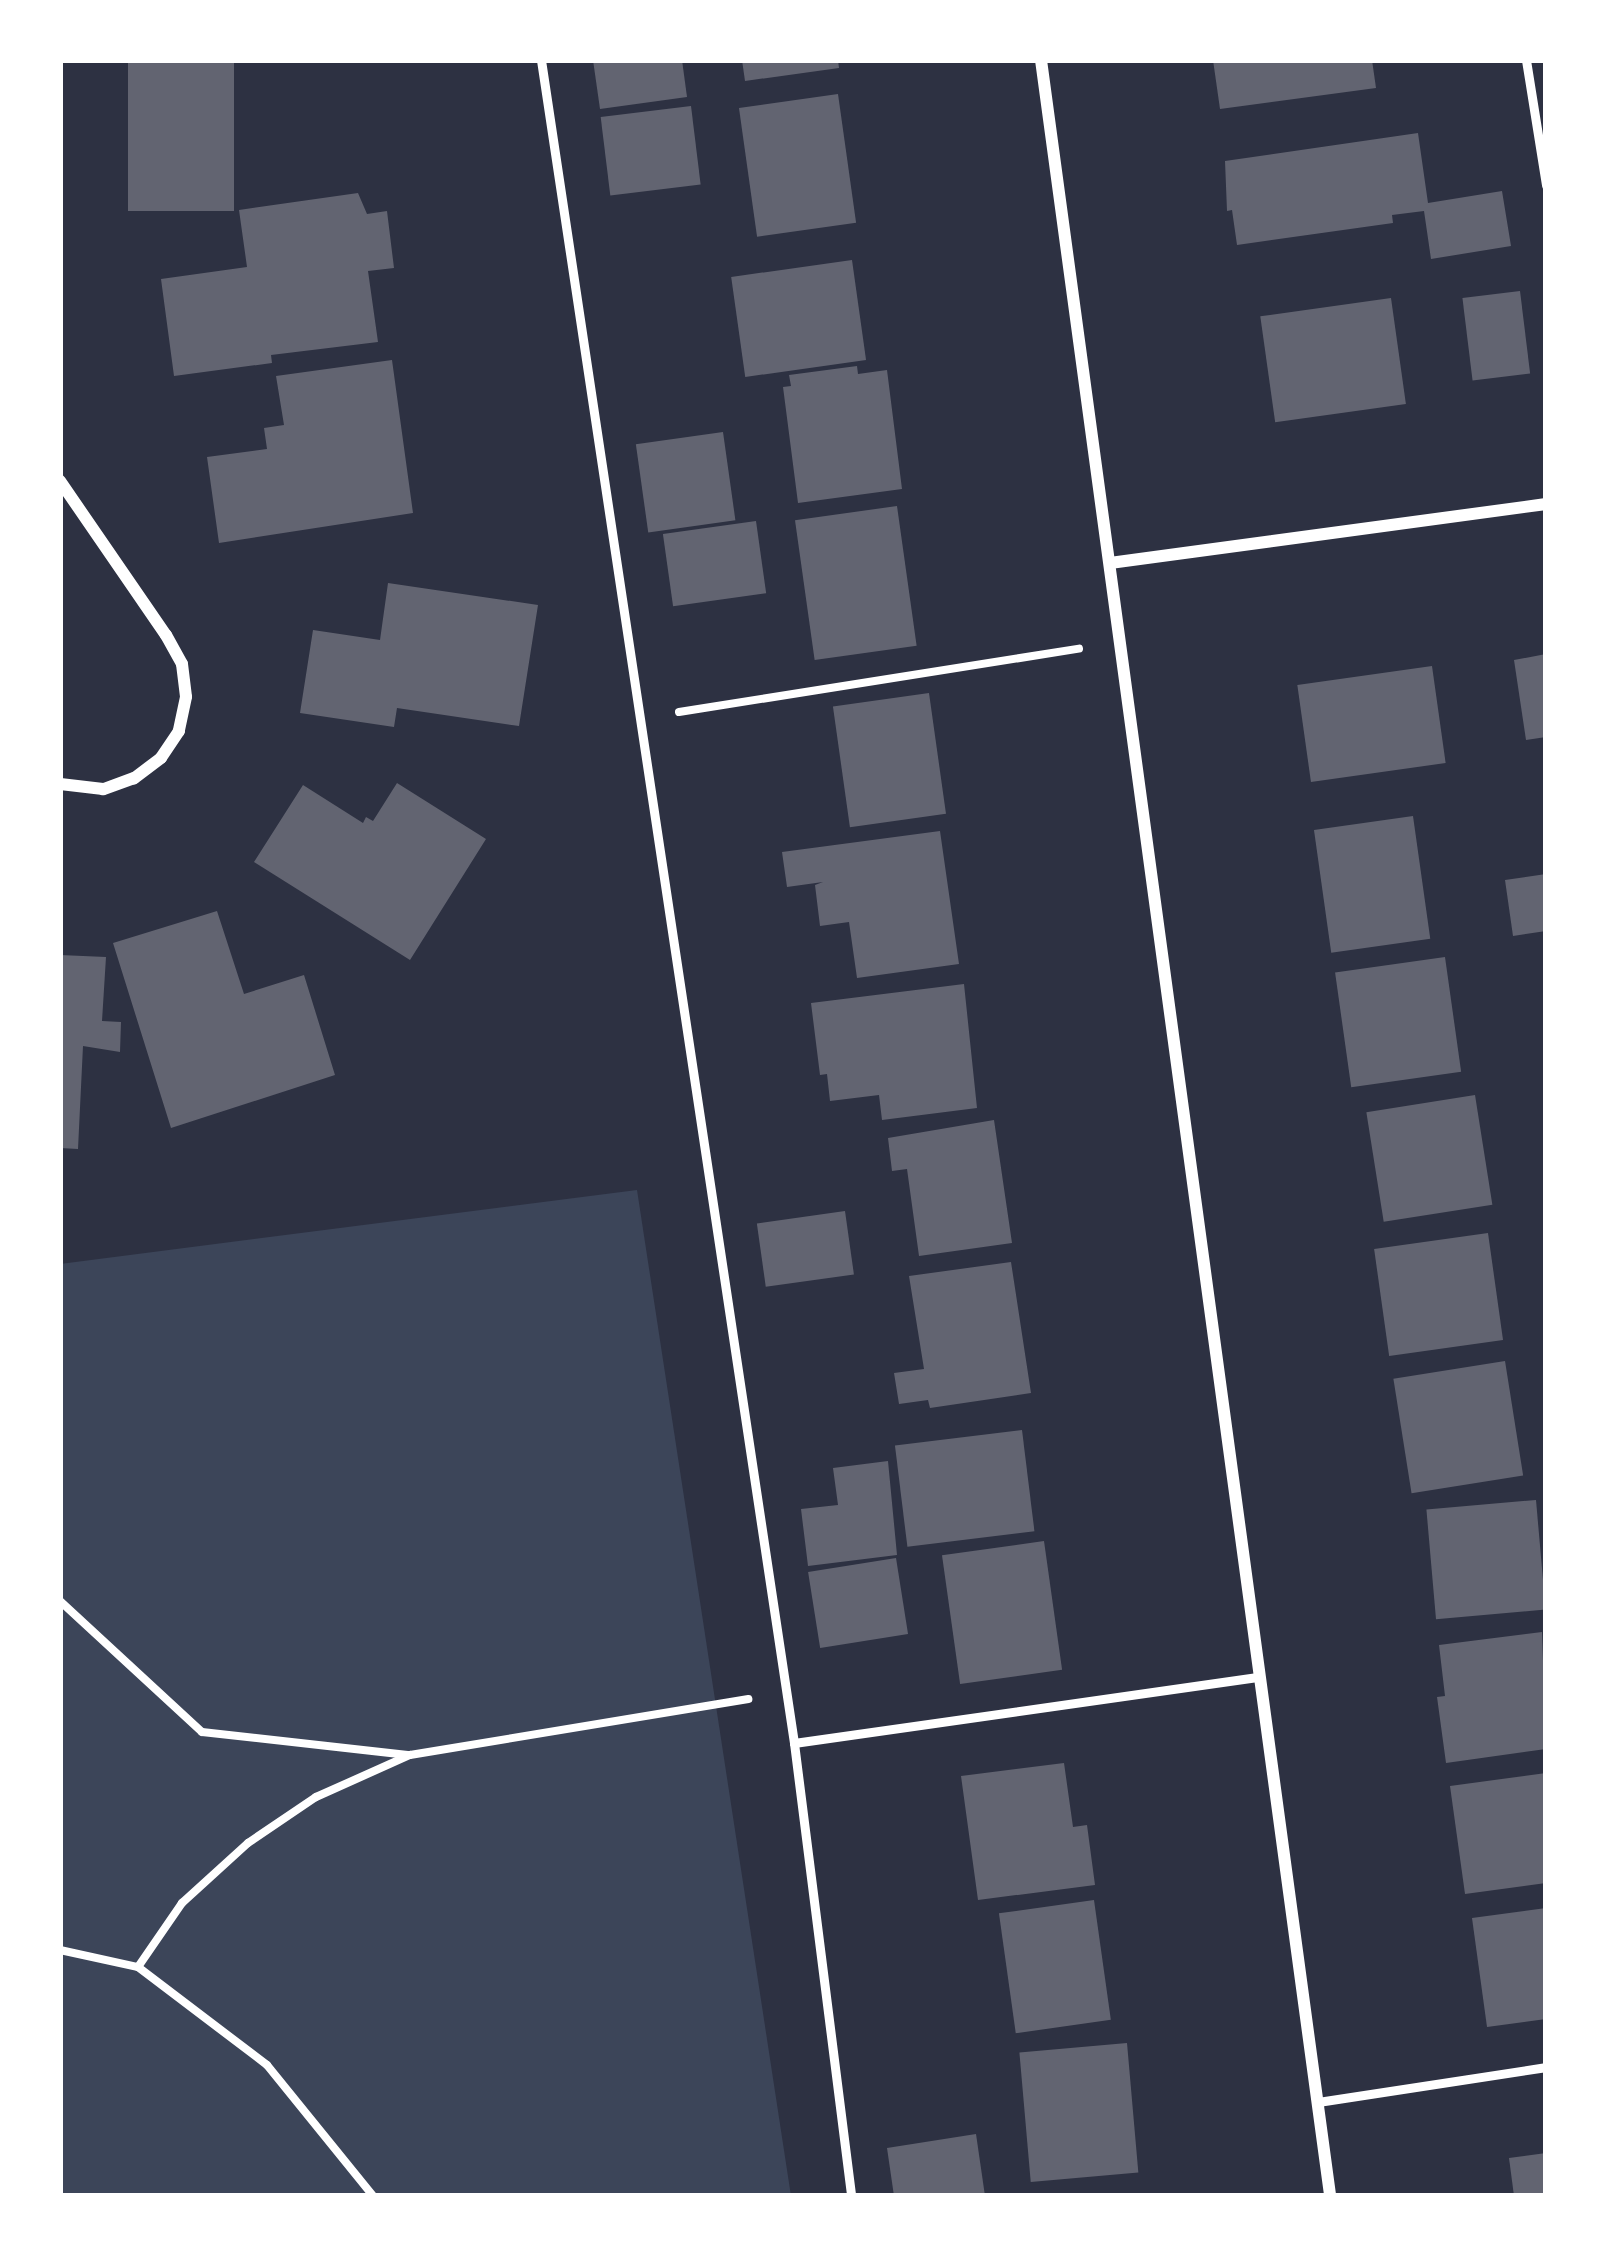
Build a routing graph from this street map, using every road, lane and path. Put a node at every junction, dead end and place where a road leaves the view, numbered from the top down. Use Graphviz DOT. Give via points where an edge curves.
graph roads {
  1 [pos="541,60"];
  2 [pos="1041,60"];
  3 [pos="1526,60"];
  4 [pos="1546,185"];
  5 [pos="60,481"];
  6 [pos="1546,503"];
  7 [pos="1110,562"];
  8 [pos="1120,642"];
  9 [pos="637,719"];
  10 [pos="60,784"];
  11 [pos="60,1601"];
  12 [pos="1257,1677"];
  13 [pos="786,1693"];
  14 [pos="794,1744"];
  15 [pos="410,1755"];
  16 [pos="60,1950"];
  17 [pos="138,1967"];
  18 [pos="1546,2067"];
  19 [pos="1318,2102"];
  20 [pos="374,2196"];
  21 [pos="851,2196"];
  22 [pos="1330,2196"];
  1 -- 9 [label="lane"];
  2 -- 7 [label="street"];
  3 -- 4 [label="lane"];
  5 -- 10 [label="street" via="166,635 182,664 186,698 179,731 134,778 103,789"];
  6 -- 7 [label="street"];
  7 -- 8 [label="street"];
  8 -- 9 [label="path"];
  8 -- 12 [label="street"];
  9 -- 13 [label="lane"];
  11 -- 15 [label="path" via="202,1732"];
  12 -- 14 [label="lane"];
  12 -- 19 [label="street"];
  13 -- 14 [label="lane"];
  13 -- 15 [label="path"];
  14 -- 21 [label="lane"];
  15 -- 17 [label="path" via="316,1797 248,1843 182,1903"];
  16 -- 17 [label="path"];
  17 -- 20 [label="path" via="267,2065"];
  18 -- 19 [label="lane"];
  19 -- 22 [label="street"];
}
